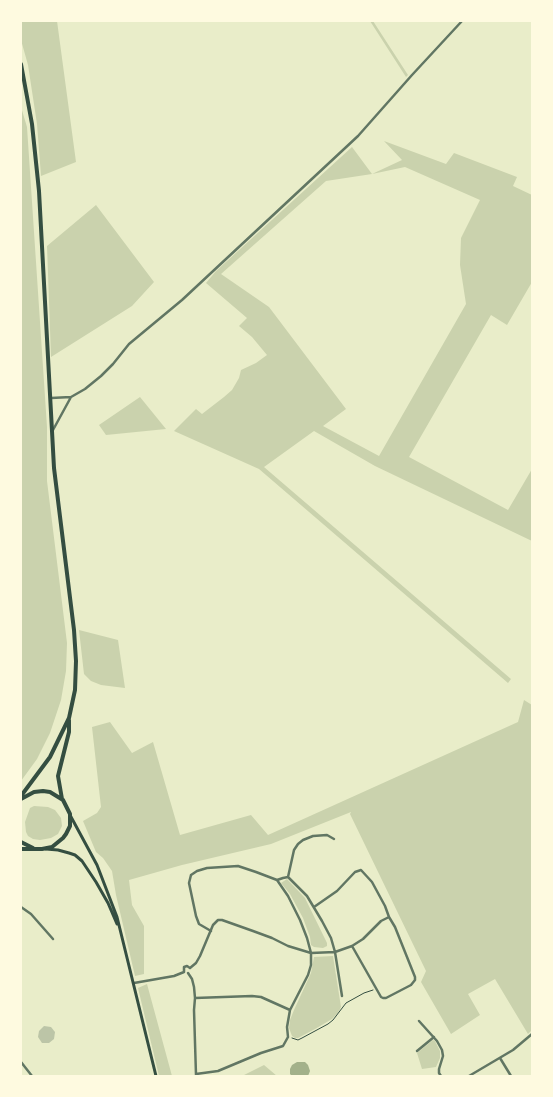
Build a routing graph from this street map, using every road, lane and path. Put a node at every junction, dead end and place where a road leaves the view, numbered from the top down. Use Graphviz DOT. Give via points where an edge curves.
graph roads {
  1 [pos="462,21"];
  2 [pos="21,64"];
  3 [pos="71,397"];
  4 [pos="51,398"];
  5 [pos="52,430"];
  6 [pos="69,718"];
  7 [pos="21,798"];
  8 [pos="63,800"];
  9 [pos="70,814"];
  10 [pos="334,839"];
  11 [pos="21,842"];
  12 [pos="21,849"];
  13 [pos="35,849"];
  14 [pos="42,849"];
  15 [pos="288,877"];
  16 [pos="277,880"];
  17 [pos="21,907"];
  18 [pos="314,907"];
  19 [pos="389,917"];
  20 [pos="211,931"];
  21 [pos="120,932"];
  22 [pos="53,939"];
  23 [pos="352,946"];
  24 [pos="335,952"];
  25 [pos="311,953"];
  26 [pos="190,968"];
  27 [pos="184,972"];
  28 [pos="188,973"];
  29 [pos="134,983"];
  30 [pos="376,989"];
  31 [pos="342,996"];
  32 [pos="195,998"];
  33 [pos="290,1010"];
  34 [pos="419,1022"];
  35 [pos="532,1034"];
  36 [pos="434,1037"];
  37 [pos="288,1038"];
  38 [pos="417,1051"];
  39 [pos="500,1058"];
  40 [pos="21,1062"];
  41 [pos="196,1075"];
  42 [pos="32,1076"];
  43 [pos="156,1076"];
  44 [pos="441,1076"];
  45 [pos="469,1076"];
  46 [pos="511,1076"];
  1 -- 3 [label="street" via="358,136 182,300 133,341 100,376"];
  2 -- 4 [label="main road" via="32,124 39,192"];
  3 -- 4 [label="street"];
  3 -- 5 [label="street"];
  4 -- 5 [label="main road"];
  5 -- 6 [label="main road" via="76,661 75,690"];
  6 -- 7 [label="main road" via="50,757"];
  6 -- 8 [label="main road" via="69,732 58,776"];
  7 -- 8 [label="main road" via="43,791"];
  8 -- 9 [label="main road"];
  9 -- 14 [label="main road" via="70,826 63,838 52,847"];
  9 -- 21 [label="main road" via="97,865"];
  10 -- 15 [label="street" via="327,835 313,836 298,844"];
  11 -- 13 [label="main road"];
  12 -- 13 [label="main road"];
  13 -- 14 [label="main road"];
  14 -- 21 [label="main road" via="69,852 82,860 108,903"];
  15 -- 16 [label="street"];
  15 -- 18 [label="street"];
  16 -- 20 [label="street" via="238,866 197,871 189,883 196,916 199,924"];
  16 -- 25 [label="street" via="300,920"];
  17 -- 22 [label="street"];
  18 -- 19 [label="street" via="361,870 372,882"];
  18 -- 24 [label="street"];
  19 -- 23 [label="street"];
  19 -- 30 [label="street" via="415,976 411,985 386,998 381,997"];
  20 -- 25 [label="street" via="215,922 222,920"];
  20 -- 26 [label="street" via="200,956"];
  21 -- 29 [label="main road"];
  23 -- 24 [label="street"];
  23 -- 30 [label="street"];
  24 -- 25 [label="street"];
  24 -- 31 [label="street"];
  25 -- 33 [label="street" via="308,975"];
  26 -- 27 [label="street" via="184,968"];
  26 -- 28 [label="street"];
  27 -- 28 [label="street"];
  27 -- 29 [label="street"];
  28 -- 32 [label="street"];
  29 -- 43 [label="main road"];
  30 -- 37 [label="path" via="346,1002 324,1027 298,1040"];
  32 -- 33 [label="street" via="261,997"];
  32 -- 41 [label="street"];
  33 -- 37 [label="street"];
  34 -- 36 [label="street"];
  35 -- 39 [label="street"];
  36 -- 38 [label="street"];
  36 -- 44 [label="street" via="443,1053 439,1069"];
  37 -- 41 [label="street" via="283,1046"];
  39 -- 45 [label="street"];
  39 -- 46 [label="street"];
  40 -- 42 [label="street"];
}
